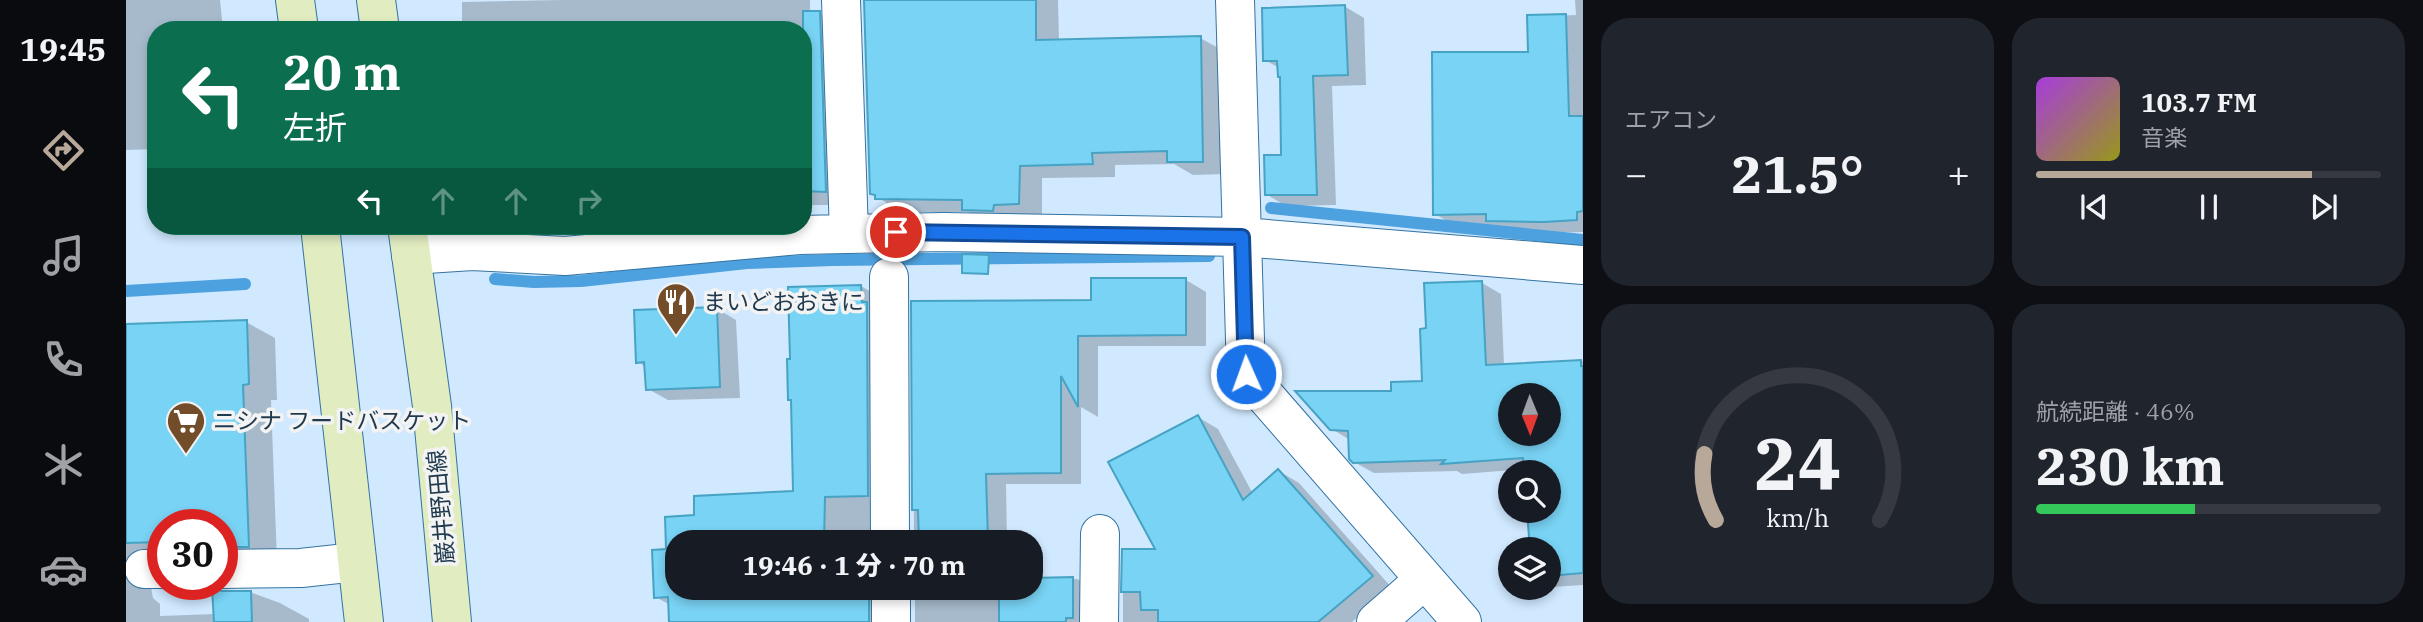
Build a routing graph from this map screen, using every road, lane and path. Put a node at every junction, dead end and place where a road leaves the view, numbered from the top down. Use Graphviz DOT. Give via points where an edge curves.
graph roads {
  1 [pos="295,0"];
  2 [pos="376,0"];
  3 [pos="841,0"];
  4 [pos="1235,0"];
  5 [pos="298,21"];
  6 [pos="379,21"];
  7 [pos="849,233"];
  8 [pos="812,234"];
  9 [pos="321,235"];
  10 [pos="799,235"];
  11 [pos="1242,237"];
  12 [pos="516,240"];
  13 [pos="409,241"];
  14 [pos="1583,265"];
  15 [pos="889,277"];
  16 [pos="890,530"];
  17 [pos="1100,534"];
  18 [pos="356,562"];
  19 [pos="238,569"];
  20 [pos="1424,580"];
  21 [pos="891,600"];
  22 [pos="364,622"];
  23 [pos="452,622"];
  24 [pos="891,622"];
  25 [pos="1099,622"];
  26 [pos="1376,622"];
  27 [pos="1462,622"];
  1 -- 5 [label="main road"];
  2 -- 6 [label="main road"];
  3 -- 7 [label="street"];
  4 -- 11 [label="street"];
  7 -- 8 [label="street"];
  7 -- 11 [label="street"];
  9 -- 18 [label="main road"];
  10 -- 12 [label="street" via="565,256"];
  11 -- 14 [label="street"];
  11 -- 20 [label="street" via="1246,374"];
  12 -- 13 [label="street" via="472,251"];
  13 -- 23 [label="main road, 巌井野田線" via="432,406"];
  15 -- 16 [label="street"];
  17 -- 25 [label="street"];
  18 -- 19 [label="street"];
  18 -- 22 [label="main road"];
  20 -- 26 [label="street"];
  20 -- 27 [label="street"];
  21 -- 24 [label="street"];
}
